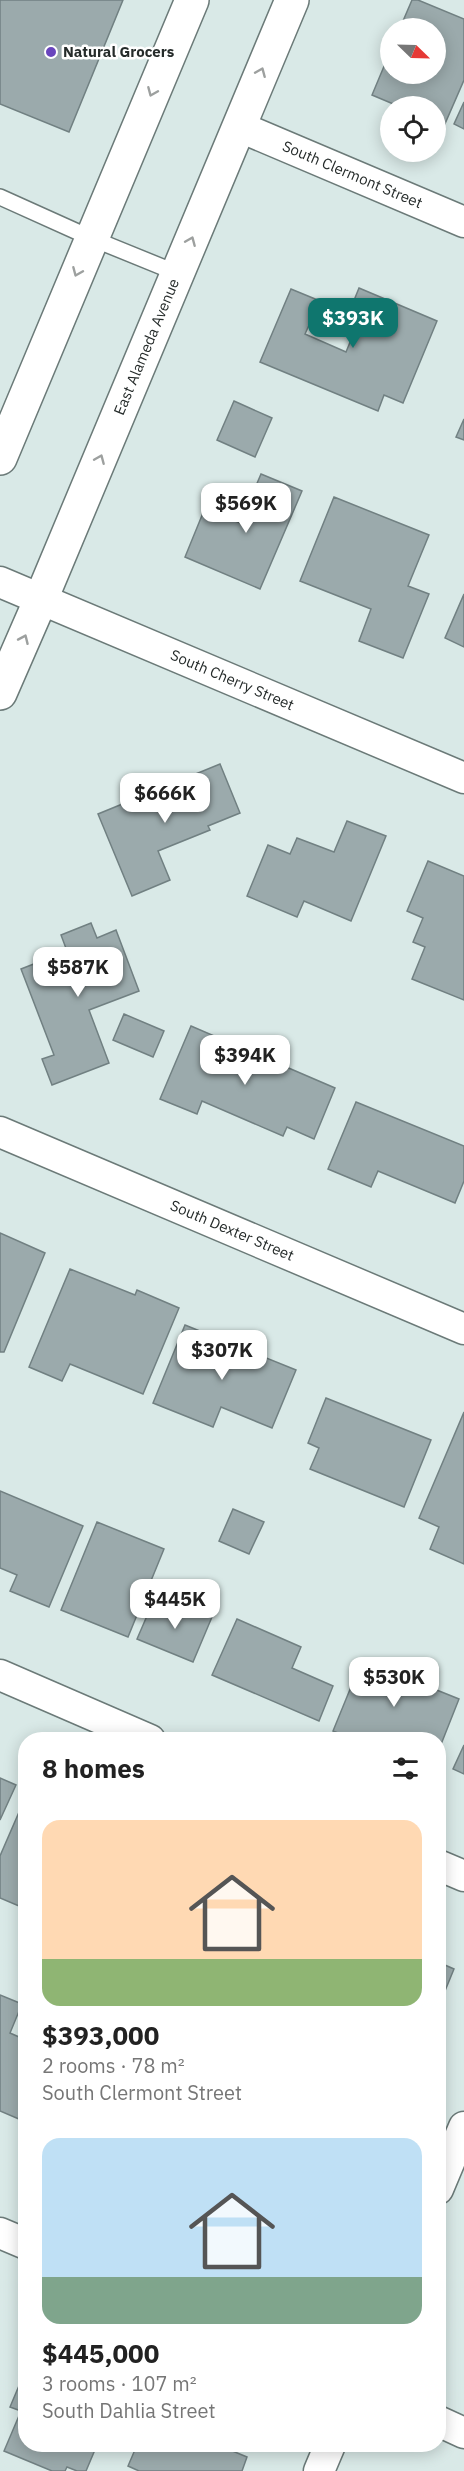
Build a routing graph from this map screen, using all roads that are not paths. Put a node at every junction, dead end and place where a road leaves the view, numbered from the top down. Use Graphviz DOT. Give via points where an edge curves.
graph roads {
  1 [pos="192,0"];
  2 [pos="292,0"];
  3 [pos="240,127"];
  4 [pos="0,197"];
  5 [pos="464,222"];
  6 [pos="91,238"];
  7 [pos="177,273"];
  8 [pos="0,458"];
  9 [pos="0,582"];
  10 [pos="41,599"];
  11 [pos="0,693"];
  12 [pos="464,778"];
  13 [pos="0,1132"];
  14 [pos="464,1329"];
  15 [pos="0,1675"];
  16 [pos="132,1732"];
  17 [pos="446,1868"];
  18 [pos="464,1876"];
  19 [pos="464,2127"];
  20 [pos="446,2170"];
  21 [pos="0,2233"];
  22 [pos="18,2241"];
  23 [pos="446,2425"];
  24 [pos="464,2433"];
  25 [pos="327,2452"];
  26 [pos="319,2471"];
  1 -- 6 [label="main road, one-way"];
  3 -- 2 [label="main road, East Alameda Avenue, one-way"];
  3 -- 5 [label="street, South Clermont Street"];
  7 -- 3 [label="main road, East Alameda Avenue, one-way"];
  4 -- 6 [label="lane"];
  6 -- 7 [label="lane"];
  6 -- 8 [label="main road, one-way"];
  10 -- 7 [label="main road, East Alameda Avenue, one-way"];
  9 -- 10 [label="street, South Cherry Street"];
  11 -- 10 [label="main road, East Alameda Avenue, one-way"];
  10 -- 12 [label="street, South Cherry Street"];
  13 -- 14 [label="street, South Dexter Street"];
  15 -- 16 [label="street"];
  17 -- 18 [label="street"];
  19 -- 20 [label="street"];
  21 -- 22 [label="street"];
  23 -- 24 [label="street"];
  25 -- 26 [label="street"];
}
